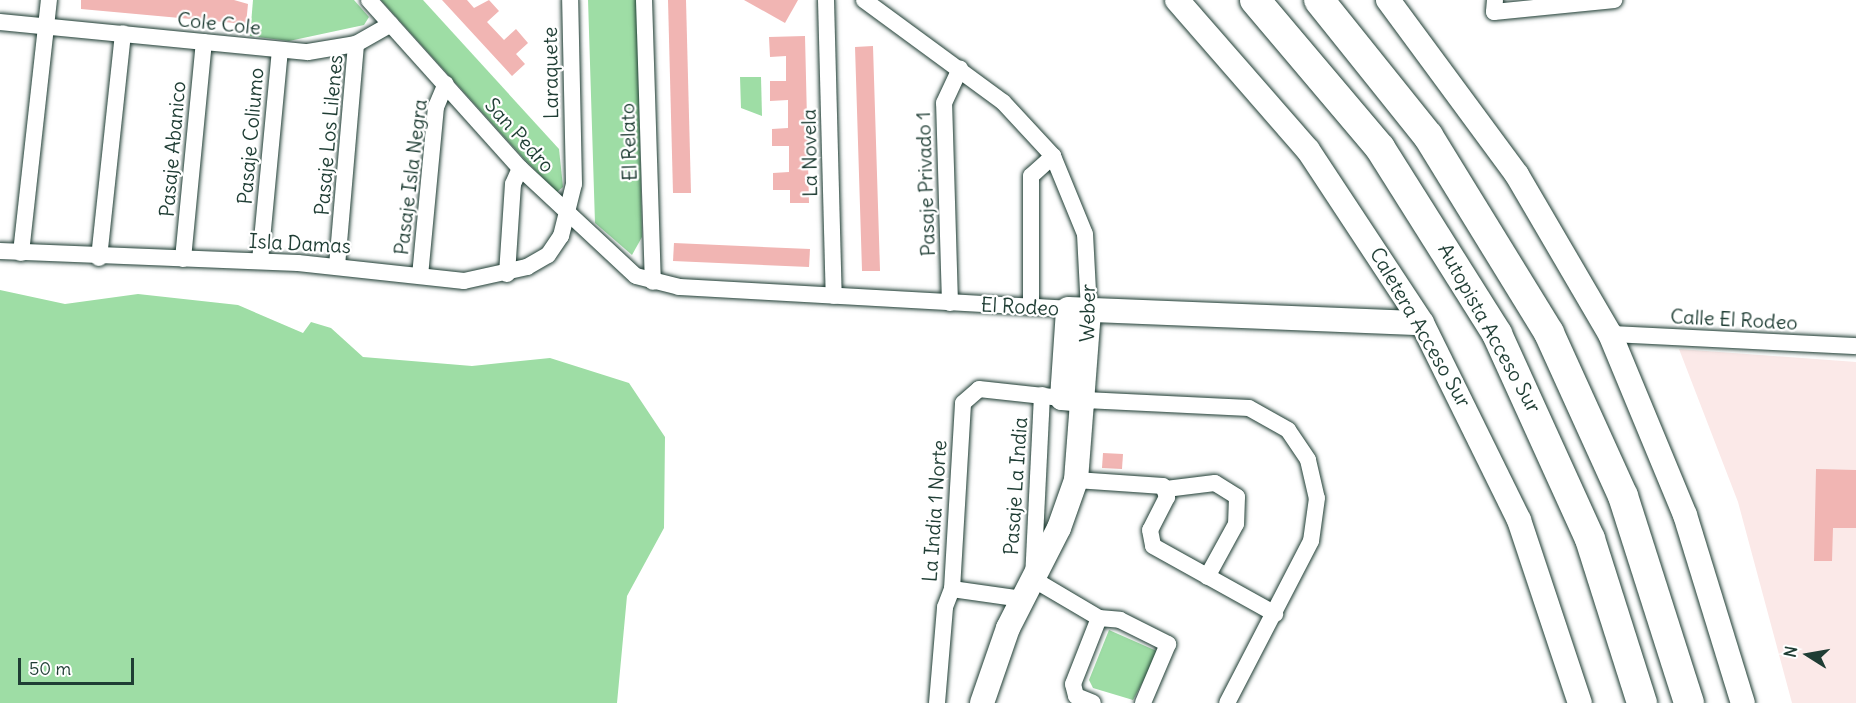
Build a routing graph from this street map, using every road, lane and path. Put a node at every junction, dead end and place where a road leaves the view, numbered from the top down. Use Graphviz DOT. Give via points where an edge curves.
graph roads {
  1 [pos="49,0"];
  2 [pos="369,0"];
  3 [pos="570,0"];
  4 [pos="644,0"];
  5 [pos="864,0"];
  6 [pos="1177,0"];
  7 [pos="1255,0"];
  8 [pos="1318,0"];
  9 [pos="1388,0"];
  10 [pos="1495,0"];
  11 [pos="1614,0"];
  12 [pos="831,3"];
  13 [pos="1580,3"];
  14 [pos="0,22"];
  15 [pos="391,24"];
  16 [pos="46,26"];
  17 [pos="123,33"];
  18 [pos="204,42"];
  19 [pos="356,44"];
  20 [pos="280,51"];
  21 [pos="960,68"];
  22 [pos="446,84"];
  23 [pos="1053,156"];
  24 [pos="520,168"];
  25 [pos="568,216"];
  26 [pos="0,250"];
  27 [pos="21,253"];
  28 [pos="99,258"];
  29 [pos="183,259"];
  30 [pos="260,261"];
  31 [pos="337,266"];
  32 [pos="507,274"];
  33 [pos="420,276"];
  34 [pos="653,282"];
  35 [pos="834,296"];
  36 [pos="950,303"];
  37 [pos="1031,307"];
  38 [pos="1078,310"];
  39 [pos="1422,323"];
  40 [pos="1610,334"];
  41 [pos="1856,346"];
  42 [pos="1063,398"];
  43 [pos="1076,480"];
  44 [pos="1166,489"];
  45 [pos="1207,577"];
  46 [pos="952,589"];
  47 [pos="1027,589"];
  48 [pos="1275,614"];
  49 [pos="1100,618"];
  50 [pos="937,703"];
  51 [pos="982,703"];
  52 [pos="1093,703"];
  53 [pos="1143,703"];
  54 [pos="1227,703"];
  55 [pos="1580,703"];
  56 [pos="1642,703"];
  57 [pos="1689,703"];
  58 [pos="1743,703"];
  1 -- 16 [label="street"];
  2 -- 15 [label="street, San Pedro"];
  3 -- 25 [label="street, Laraquete" via="574,184"];
  4 -- 34 [label="street, El Relato"];
  5 -- 21 [label="street, Weber"];
  6 -- 39 [label="main road, Caletera Acceso Sur" via="1308,150"];
  7 -- 56 [label="highway, Autopista Acceso Sur" via="1380,148 1497,334 1590,538"];
  8 -- 57 [label="highway" via="1428,136 1549,333 1623,496"];
  9 -- 40 [label="main road" via="1489,132"];
  10 -- 13 [label="street" via="1494,12"];
  11 -- 13 [label="street"];
  12 -- 35 [label="street, La Novela"];
  14 -- 16 [label="street, Cole Cole"];
  15 -- 19 [label="street, Cole Cole"];
  15 -- 22 [label="street, San Pedro"];
  16 -- 17 [label="street, Cole Cole"];
  16 -- 27 [label="street"];
  17 -- 18 [label="street, Cole Cole"];
  17 -- 28 [label="street"];
  18 -- 20 [label="street, Cole Cole"];
  18 -- 29 [label="street, Pasaje Abanico"];
  19 -- 20 [label="street, Cole Cole"];
  19 -- 31 [label="street, Pasaje Los Lilenes"];
  20 -- 30 [label="street, Pasaje Coliumo"];
  21 -- 23 [label="street, Weber" via="1003,102"];
  21 -- 36 [label="street, Pasaje Privado 1" via="944,103"];
  22 -- 24 [label="street, San Pedro"];
  22 -- 33 [label="street, Pasaje Isla Negra" via="436,107"];
  23 -- 37 [label="street" via="1036,166 1031,176"];
  23 -- 38 [label="street, Weber" via="1085,234"];
  24 -- 25 [label="street, San Pedro"];
  24 -- 32 [label="street" via="513,184"];
  25 -- 32 [label="street, Isla Damas" via="548,255"];
  25 -- 34 [label="street, San Pedro" via="620,265"];
  26 -- 27 [label="street, Isla Damas"];
  27 -- 28 [label="street, Isla Damas"];
  28 -- 29 [label="street, Isla Damas"];
  29 -- 30 [label="street, Isla Damas"];
  30 -- 31 [label="street, Isla Damas"];
  31 -- 33 [label="street, Isla Damas"];
  32 -- 33 [label="street, Isla Damas" via="464,281"];
  34 -- 35 [label="street, El Rodeo"];
  35 -- 36 [label="street, El Rodeo"];
  36 -- 37 [label="street, El Rodeo"];
  37 -- 38 [label="street, El Rodeo"];
  38 -- 39 [label="main road, El Rodeo"];
  38 -- 42 [label="main road, Weber"];
  39 -- 55 [label="main road, Caletera Acceso Sur" via="1515,511"];
  40 -- 41 [label="street, Calle El Rodeo"];
  40 -- 58 [label="main road" via="1685,515"];
  42 -- 43 [label="main road, Weber"];
  42 -- 46 [label="street, La India 1 Norte" via="984,389 969,394 962,408"];
  42 -- 47 [label="street, Pasaje La India"];
  42 -- 48 [label="street" via="1249,408 1288,430 1312,472 1316,512 1306,555"];
  43 -- 44 [label="street"];
  43 -- 47 [label="main road, Weber"];
  44 -- 45 [label="street" via="1150,541"];
  44 -- 45 [label="street" via="1215,483 1237,497 1236,524"];
  45 -- 48 [label="street"];
  46 -- 47 [label="street"];
  46 -- 50 [label="street, La India 1 Norte"];
  47 -- 49 [label="street"];
  47 -- 51 [label="main road, Weber"];
  48 -- 54 [label="street"];
  49 -- 52 [label="street" via="1073,684 1076,696"];
  49 -- 53 [label="street" via="1120,620 1168,644"];
}
